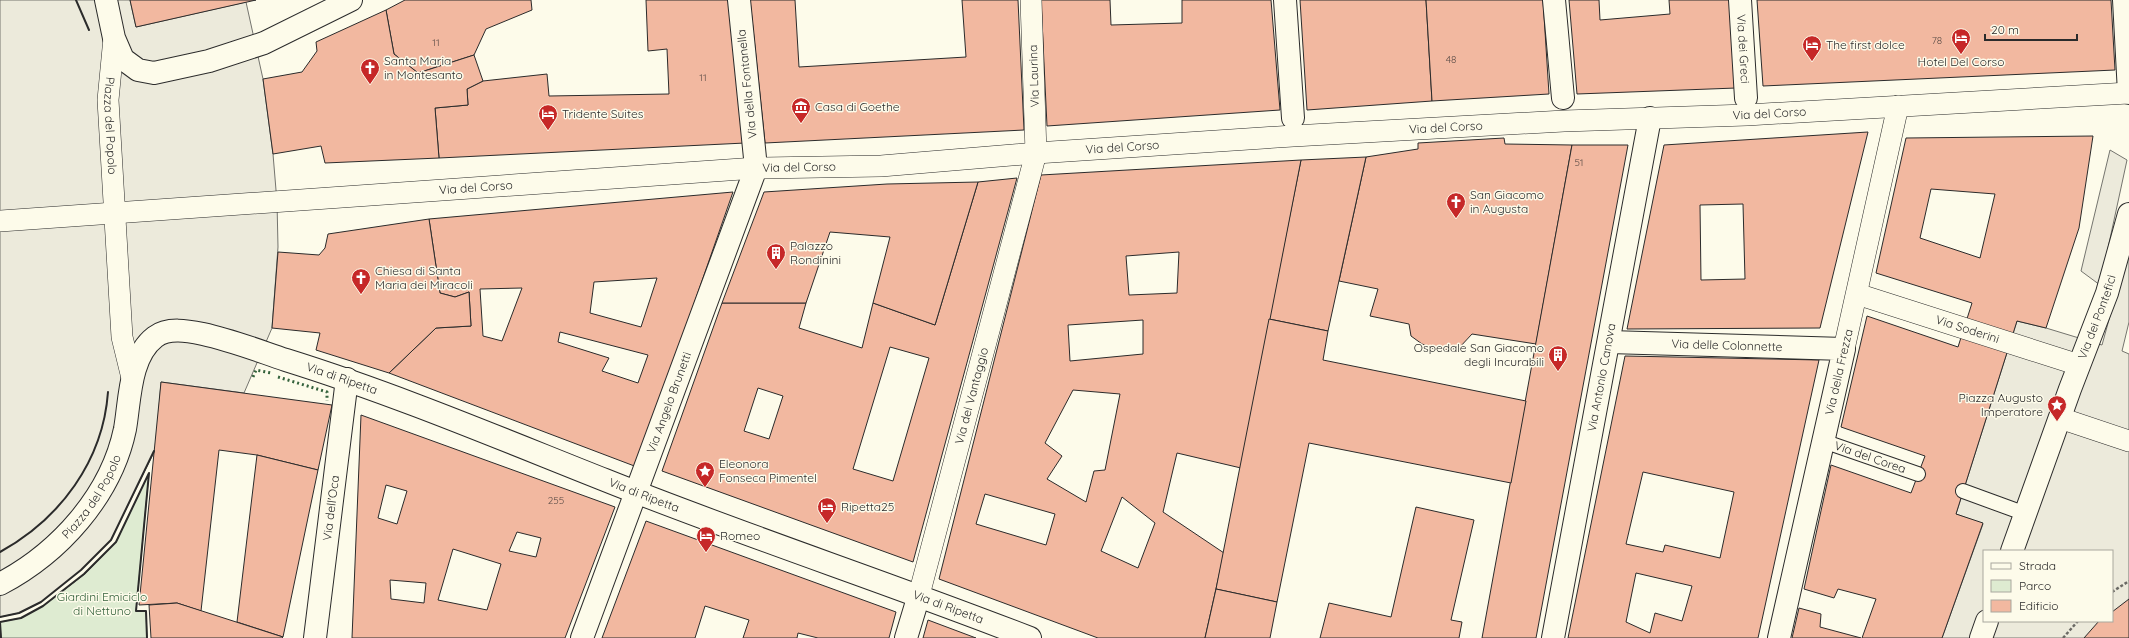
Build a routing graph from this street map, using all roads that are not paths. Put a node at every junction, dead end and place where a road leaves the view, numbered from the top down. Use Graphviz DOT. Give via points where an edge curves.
graph roads {
  1 [pos="106,0"];
  2 [pos="351,0"];
  3 [pos="739,0"];
  4 [pos="1031,0"];
  5 [pos="1286,0"];
  6 [pos="1554,0"];
  7 [pos="1740,0"];
  8 [pos="2124,0"];
  9 [pos="114,38"];
  10 [pos="2129,93"];
  11 [pos="1563,98"];
  12 [pos="1746,98"];
  13 [pos="1898,106"];
  14 [pos="1293,118"];
  15 [pos="1650,118"];
  16 [pos="1036,153"];
  17 [pos="756,168"];
  18 [pos="116,214"];
  19 [pos="2129,214"];
  20 [pos="0,221"];
  21 [pos="1857,294"];
  22 [pos="1609,342"];
  23 [pos="1844,349"];
  24 [pos="259,351"];
  25 [pos="2079,365"];
  26 [pos="132,378"];
  27 [pos="347,378"];
  28 [pos="2060,418"];
  29 [pos="2129,440"];
  30 [pos="1823,441"];
  31 [pos="1918,474"];
  32 [pos="1964,491"];
  33 [pos="636,492"];
  34 [pos="2026,514"];
  35 [pos="2012,550"];
  36 [pos="0,584"];
  37 [pos="919,595"];
  38 [pos="1988,622"];
  39 [pos="315,638"];
  40 [pos="582,638"];
  41 [pos="906,638"];
  42 [pos="1030,638"];
  43 [pos="1553,638"];
  44 [pos="1778,638"];
  45 [pos="1981,638"];
  1 -- 9 [label="street, Piazza del Popolo"];
  2 -- 9 [label="street, Piazza del Popolo" via="253,47 154,73 138,70 123,59"];
  3 -- 17 [label="street, Via della Fontanella"];
  4 -- 16 [label="street, Via Laurina"];
  5 -- 14 [label="street"];
  6 -- 11 [label="street"];
  7 -- 12 [label="street, Via dei Greci"];
  8 -- 10 [label="street"];
  9 -- 18 [label="street, Piazza del Popolo" via="108,100"];
  10 -- 13 [label="street, Via del Corso"];
  13 -- 15 [label="street, Via del Corso"];
  13 -- 21 [label="street, Via della Frezza"];
  15 -- 16 [label="street, Via del Corso"];
  15 -- 22 [label="street, Via Antonio Canova"];
  16 -- 17 [label="street, Via del Corso" via="881,166"];
  16 -- 37 [label="street, Via del Vantaggio"];
  17 -- 18 [label="street, Via del Corso"];
  17 -- 33 [label="street, Via Angelo Brunetti"];
  18 -- 20 [label="street"];
  18 -- 26 [label="street, Piazza del Popolo" via="122,337"];
  19 -- 25 [label="street, Via dei Pontefici" via="2107,293"];
  21 -- 23 [label="street, Via della Frezza"];
  21 -- 25 [label="street, Via Soderini"];
  22 -- 23 [label="street, Via delle Colonnette"];
  22 -- 43 [label="street, Via Antonio Canova"];
  23 -- 30 [label="street, Via della Frezza"];
  24 -- 26 [label="street, Piazza del Popolo" via="206,334 171,331 155,337 148,345"];
  24 -- 27 [label="street, Via di Ripetta"];
  25 -- 28 [label="street, Via dei Pontefici"];
  26 -- 36 [label="street, Piazza del Popolo" via="119,450 98,495 80,520 57,543 22,572"];
  27 -- 33 [label="street, Via di Ripetta"];
  27 -- 39 [label="street, Via dell'Oca"];
  28 -- 29 [label="street"];
  28 -- 34 [label="street"];
  30 -- 31 [label="lane, Via del Corea"];
  30 -- 44 [label="street, Via della Frezza"];
  32 -- 34 [label="lane"];
  33 -- 37 [label="street, Via di Ripetta"];
  33 -- 40 [label="street, Via Angelo Brunetti"];
  34 -- 35 [label="street"];
  37 -- 41 [label="street, Via del Vantaggio"];
  37 -- 42 [label="street, Via di Ripetta"];
  38 -- 45 [label="street"];
}
